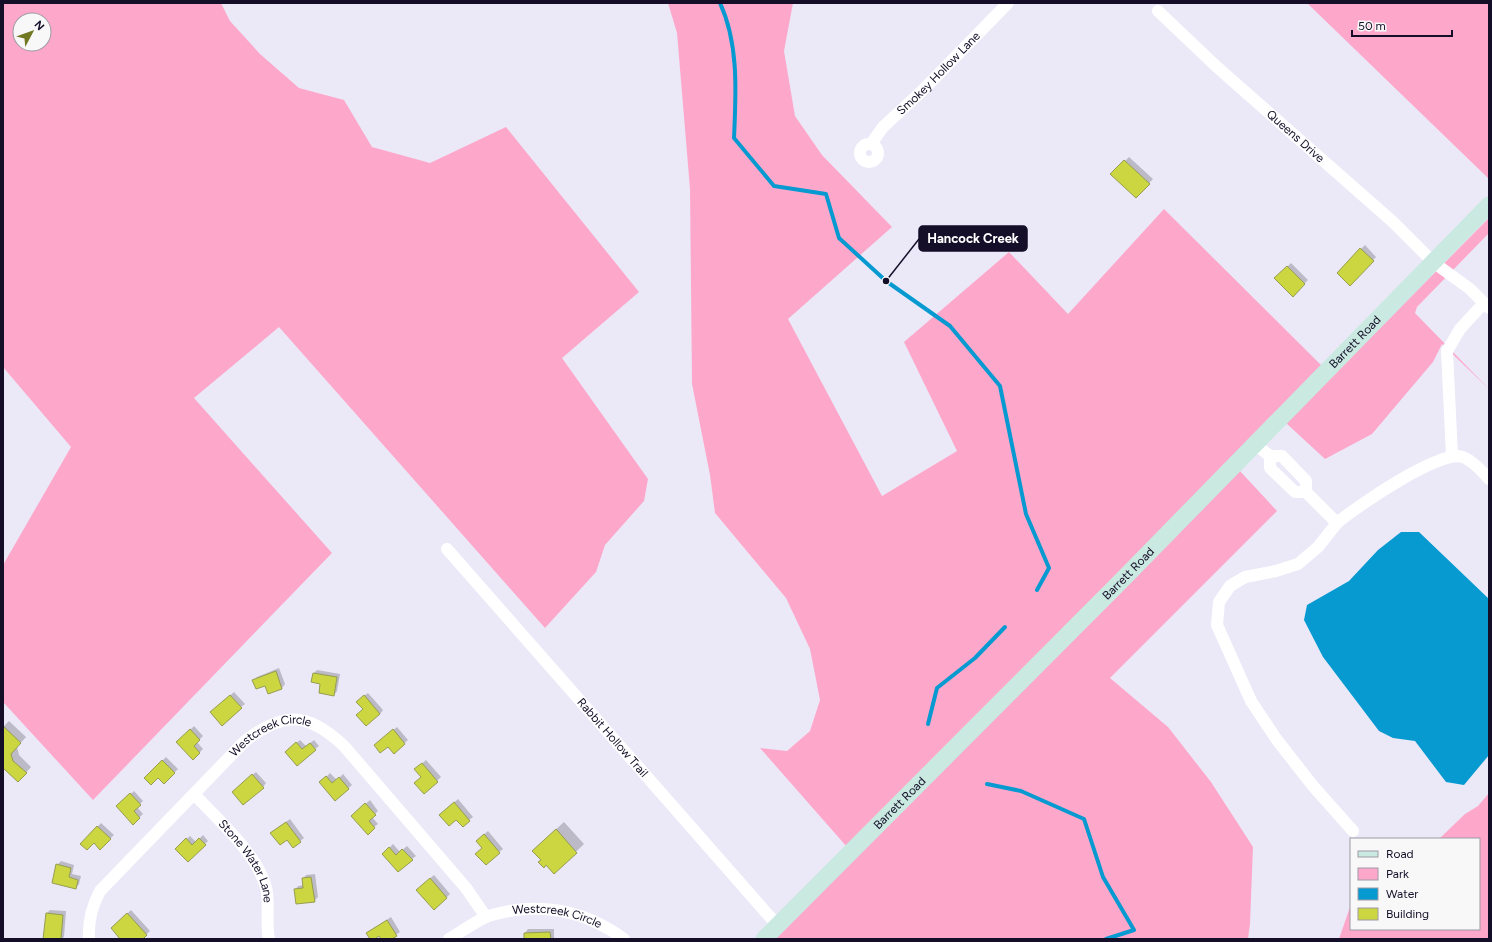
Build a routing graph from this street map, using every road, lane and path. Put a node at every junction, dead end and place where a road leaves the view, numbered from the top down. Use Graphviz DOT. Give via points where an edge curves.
graph roads {
  1 [pos="1008,3"];
  2 [pos="1158,11"];
  3 [pos="871,144"];
  4 [pos="1489,205"];
  5 [pos="1433,262"];
  6 [pos="1486,306"];
  7 [pos="1255,444"];
  8 [pos="1270,456"];
  9 [pos="1452,456"];
  10 [pos="1489,479"];
  11 [pos="1306,492"];
  12 [pos="1337,523"];
  13 [pos="447,549"];
  14 [pos="195,795"];
  15 [pos="1353,831"];
  16 [pos="486,917"];
  17 [pos="778,926"];
  18 [pos="89,939"];
  19 [pos="269,939"];
  20 [pos="449,939"];
  21 [pos="624,939"];
  22 [pos="764,939"];
  1 -- 3 [label="street, Smokey Hollow Lane" via="883,127"];
  2 -- 5 [label="street, Queens Drive" via="1217,67 1393,222"];
  4 -- 5 [label="street, Barrett Road"];
  5 -- 6 [label="street, Queens Drive" via="1470,289"];
  5 -- 7 [label="street, Barrett Road"];
  6 -- 9 [label="street" via="1460,328 1447,350"];
  7 -- 8 [label="street"];
  7 -- 17 [label="street, Barrett Road"];
  8 -- 11 [label="street" via="1270,468 1295,492"];
  8 -- 11 [label="street" via="1282,456 1306,481"];
  9 -- 10 [label="street" via="1468,460"];
  9 -- 12 [label="street" via="1429,465 1374,496"];
  11 -- 12 [label="street"];
  12 -- 15 [label="street" via="1318,547 1298,564 1245,577 1230,586 1219,602 1217,625 1251,701 1277,740"];
  13 -- 17 [label="street, Rabbit Hollow Trail"];
  14 -- 16 [label="street, Westcreek Circle" via="245,741 264,727 284,720 304,720 327,730 344,746 466,888"];
  14 -- 18 [label="street, Westcreek Circle" via="100,891 93,904 88,928"];
  14 -- 19 [label="street, Stone Water Lane" via="253,860 265,884"];
  16 -- 20 [label="street, Westcreek Circle"];
  16 -- 21 [label="street, Westcreek Circle" via="521,909 564,911 585,916 611,929"];
  17 -- 22 [label="street, Barrett Road"];
}
